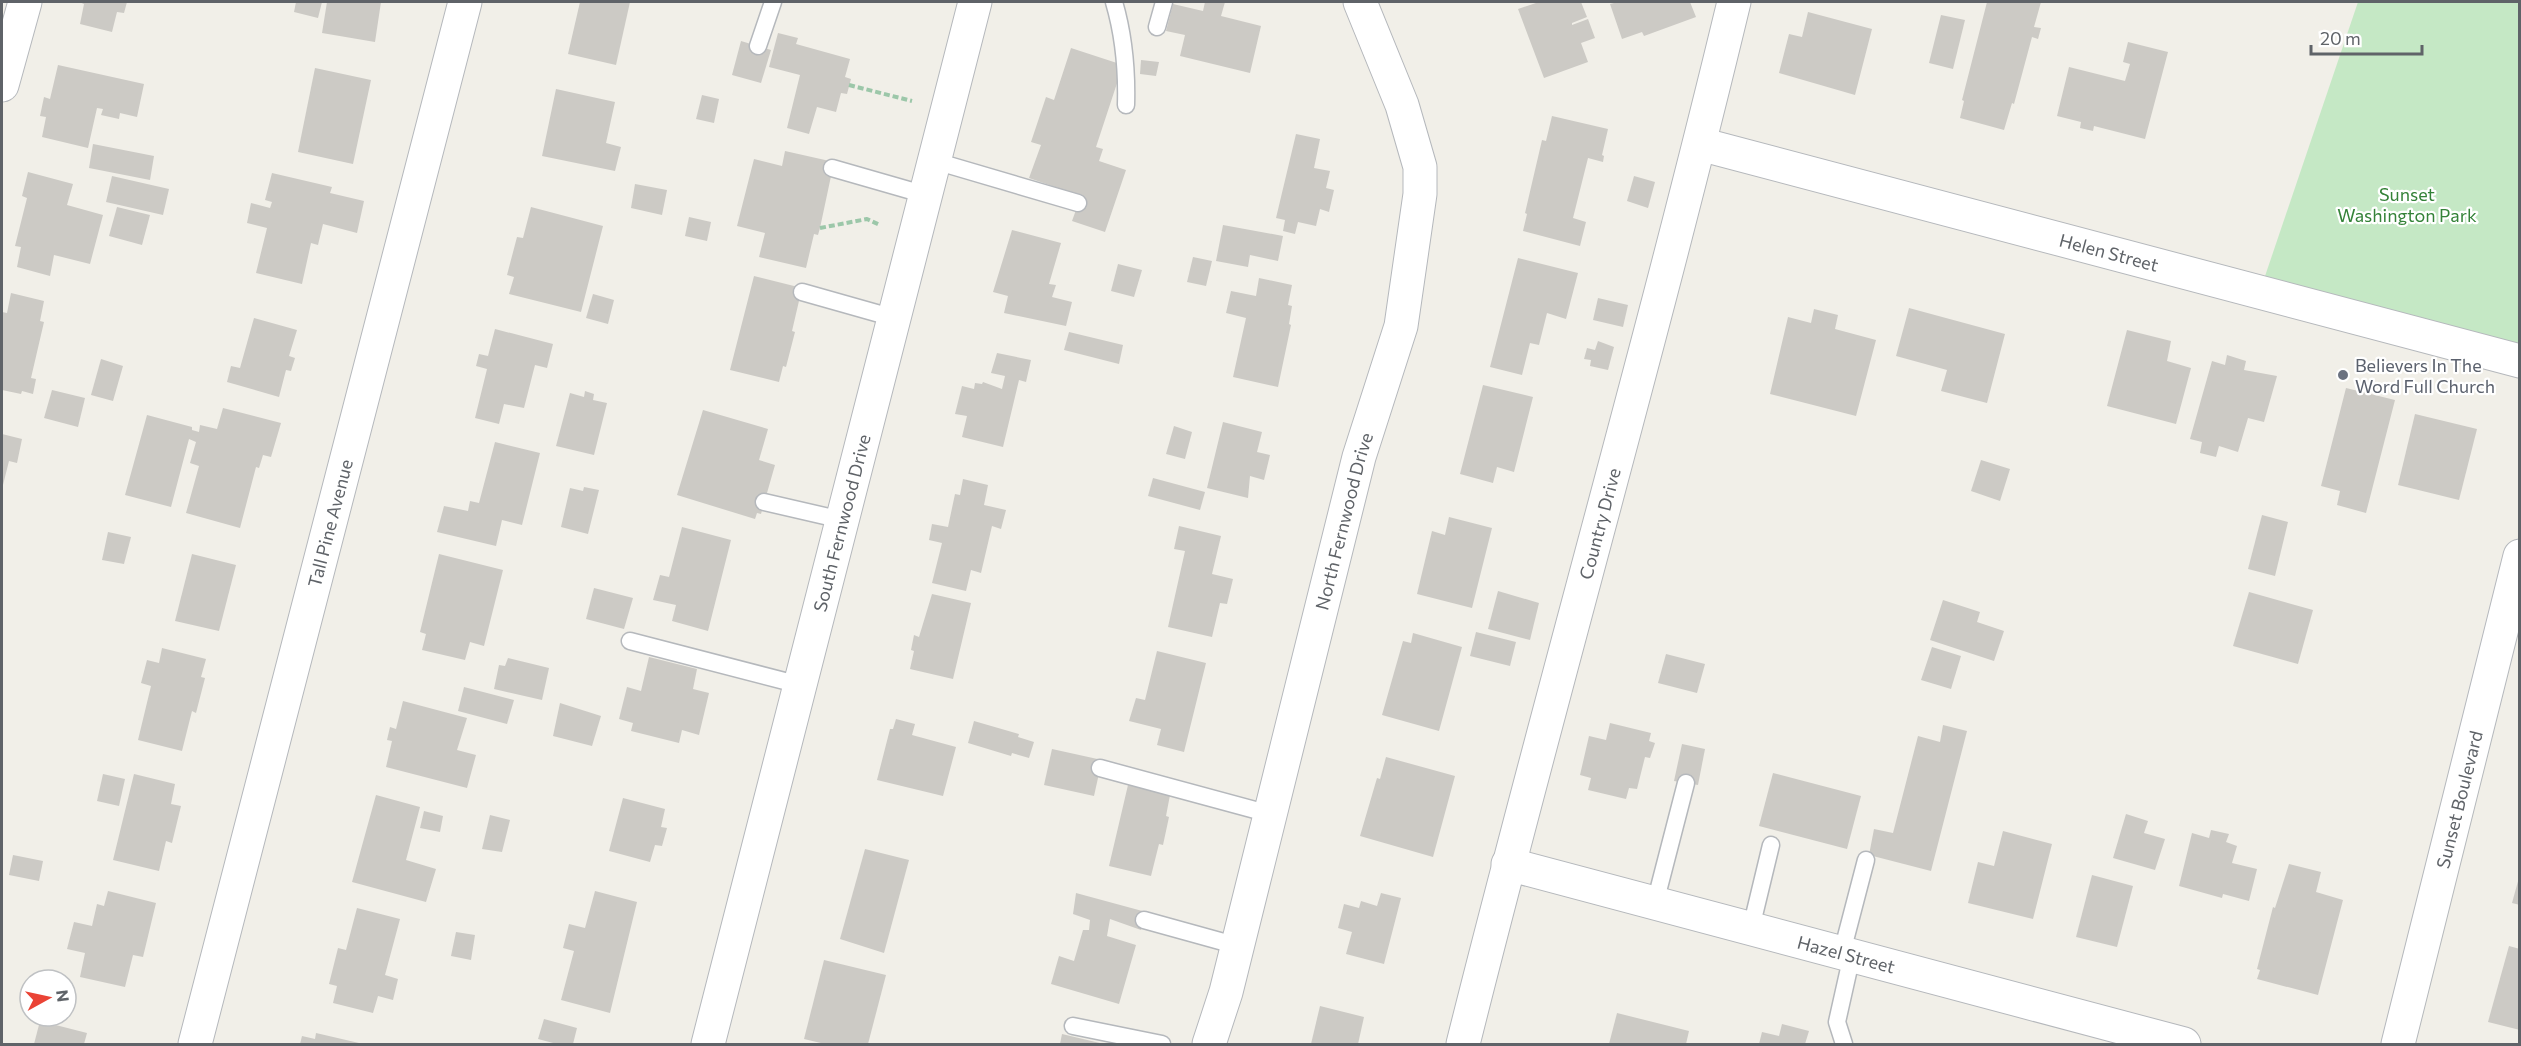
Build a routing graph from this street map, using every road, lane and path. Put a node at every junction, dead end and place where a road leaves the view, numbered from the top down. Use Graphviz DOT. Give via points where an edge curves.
graph roads {
  1 [pos="25,2"];
  2 [pos="465,2"];
  3 [pos="773,2"];
  4 [pos="975,2"];
  5 [pos="1114,2"];
  6 [pos="1164,2"];
  7 [pos="1360,2"];
  8 [pos="1734,2"];
  9 [pos="1157,27"];
  10 [pos="758,46"];
  11 [pos="2,85"];
  12 [pos="849,85"];
  13 [pos="1126,105"];
  14 [pos="948,110"];
  15 [pos="1700,144"];
  16 [pos="935,161"];
  17 [pos="832,168"];
  18 [pos="926,195"];
  19 [pos="1078,204"];
  20 [pos="820,228"];
  21 [pos="914,238"];
  22 [pos="802,292"];
  23 [pos="894,318"];
  24 [pos="2520,361"];
  25 [pos="764,502"];
  26 [pos="842,520"];
  27 [pos="2520,556"];
  28 [pos="630,641"];
  29 [pos="800,685"];
  30 [pos="1100,768"];
  31 [pos="1686,783"];
  32 [pos="1270,813"];
  33 [pos="1771,845"];
  34 [pos="1866,860"];
  35 [pos="1508,864"];
  36 [pos="1655,903"];
  37 [pos="1144,920"];
  38 [pos="1751,928"];
  39 [pos="1238,946"];
  40 [pos="1847,953"];
  41 [pos="1073,1026"];
  42 [pos="195,1044"];
  43 [pos="708,1044"];
  44 [pos="1162,1044"];
  45 [pos="1209,1044"];
  46 [pos="1463,1044"];
  47 [pos="1844,1044"];
  48 [pos="2184,1044"];
  49 [pos="2398,1044"];
  1 -- 11 [label="street"];
  2 -- 42 [label="street, Tall Pine Avenue"];
  3 -- 10 [label="lane"];
  4 -- 14 [label="street, South Fernwood Drive"];
  5 -- 13 [label="lane" via="1122,29"];
  6 -- 9 [label="lane"];
  7 -- 32 [label="street, North Fernwood Drive" via="1402,105 1420,167 1420,194 1401,326 1359,457"];
  8 -- 15 [label="street, Country Drive"];
  12 -- 14 [label="path"];
  14 -- 16 [label="street, South Fernwood Drive"];
  15 -- 24 [label="street, Helen Street"];
  15 -- 35 [label="street, Country Drive"];
  16 -- 18 [label="street, South Fernwood Drive"];
  16 -- 19 [label="lane"];
  17 -- 18 [label="lane"];
  18 -- 21 [label="street, South Fernwood Drive"];
  20 -- 21 [label="path" via="867,219"];
  21 -- 23 [label="street, South Fernwood Drive"];
  22 -- 23 [label="lane"];
  23 -- 26 [label="street, South Fernwood Drive"];
  25 -- 26 [label="lane"];
  26 -- 29 [label="street, South Fernwood Drive"];
  27 -- 49 [label="street, Sunset Boulevard"];
  28 -- 29 [label="lane"];
  29 -- 43 [label="street, South Fernwood Drive"];
  30 -- 32 [label="lane"];
  31 -- 36 [label="lane"];
  32 -- 39 [label="street, North Fernwood Drive"];
  33 -- 38 [label="lane"];
  34 -- 40 [label="lane"];
  35 -- 36 [label="street, Hazel Street"];
  35 -- 46 [label="street, Country Drive"];
  36 -- 38 [label="street, Hazel Street"];
  37 -- 39 [label="lane"];
  38 -- 40 [label="street, Hazel Street"];
  39 -- 45 [label="street, North Fernwood Drive"];
  40 -- 47 [label="lane" via="1837,1022"];
  40 -- 48 [label="street, Hazel Street"];
  41 -- 44 [label="lane"];
}
